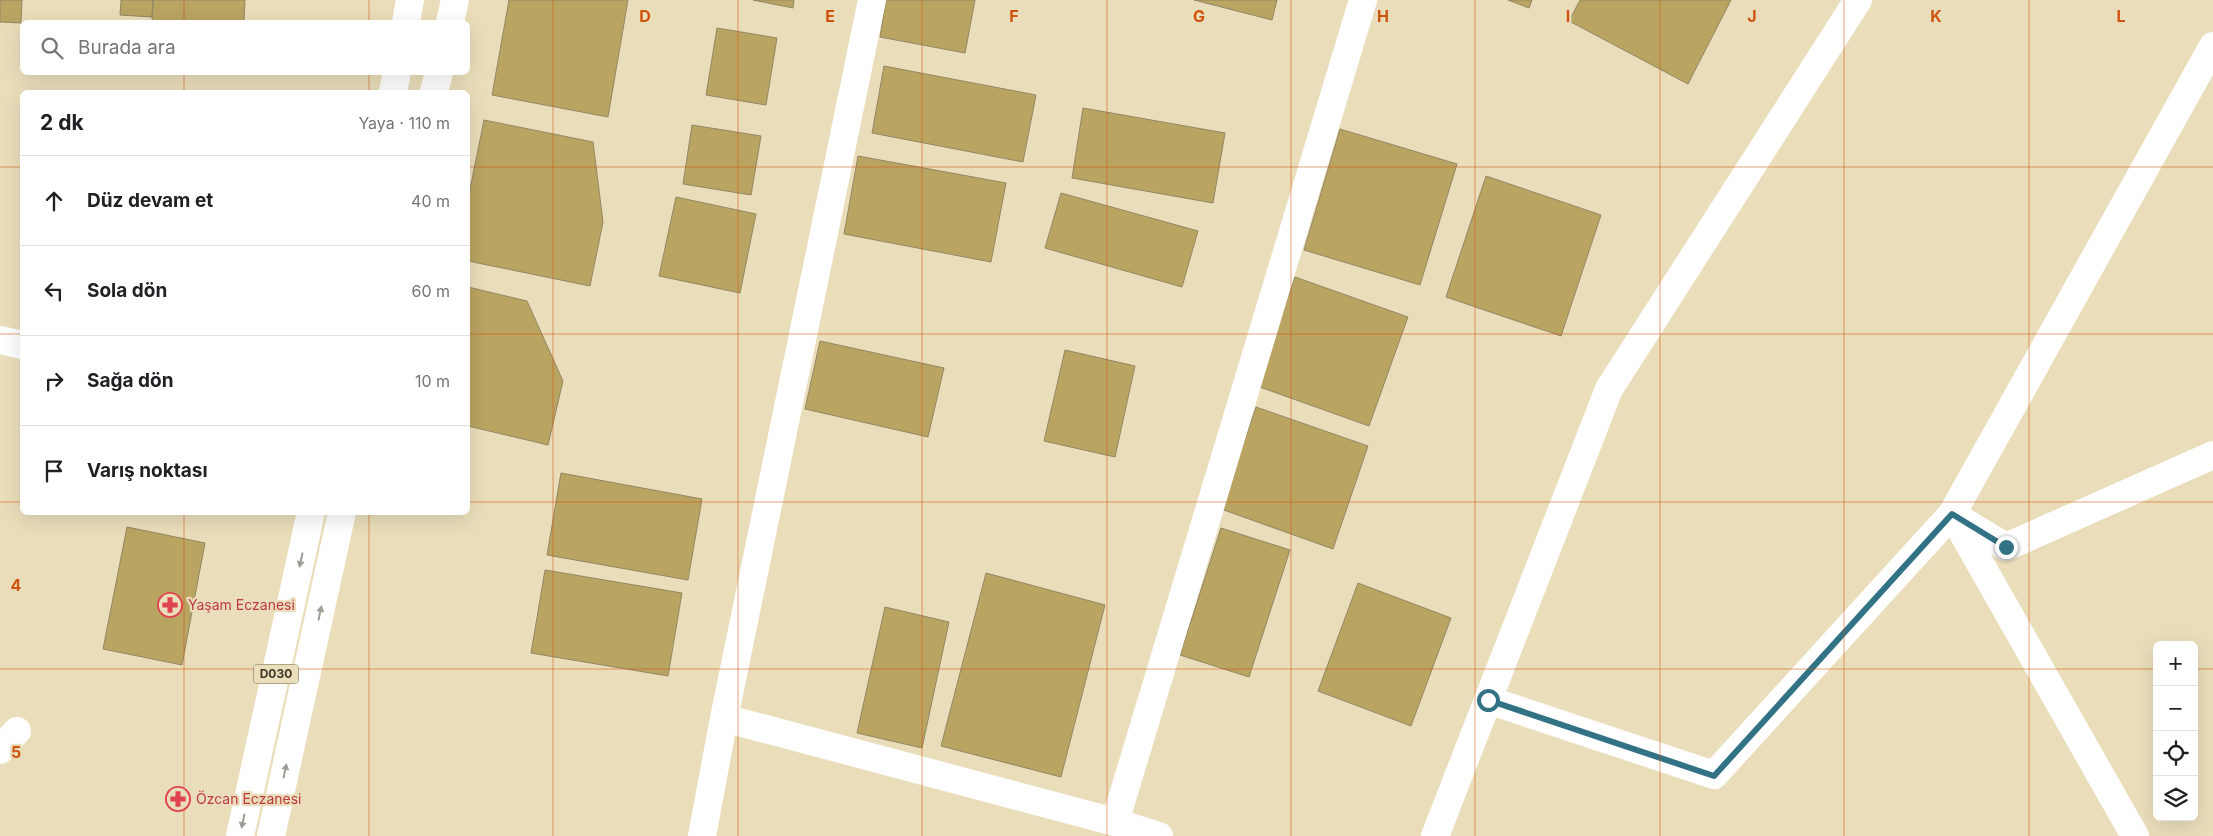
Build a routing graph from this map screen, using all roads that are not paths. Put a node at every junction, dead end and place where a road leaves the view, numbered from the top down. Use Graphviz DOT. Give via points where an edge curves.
graph roads {
  1 [pos="410,0"];
  2 [pos="455,0"];
  3 [pos="872,0"];
  4 [pos="1363,0"];
  5 [pos="1858,0"];
  6 [pos="406,20"];
  7 [pos="450,20"];
  8 [pos="2213,46"];
  9 [pos="396,75"];
  10 [pos="438,75"];
  11 [pos="393,90"];
  12 [pos="434,90"];
  13 [pos="0,340"];
  14 [pos="20,344"];
  15 [pos="2213,455"];
  16 [pos="1952,514"];
  17 [pos="310,515"];
  18 [pos="341,515"];
  19 [pos="1488,700"];
  20 [pos="724,718"];
  21 [pos="1115,822"];
  22 [pos="240,836"];
  23 [pos="271,836"];
  24 [pos="702,836"];
  25 [pos="1159,836"];
  26 [pos="1435,836"];
  27 [pos="2135,836"];
  1 -- 6 [label="street"];
  2 -- 7 [label="street"];
  3 -- 20 [label="street"];
  4 -- 21 [label="street"];
  5 -- 19 [label="street" via="1609,389"];
  8 -- 16 [label="street"];
  9 -- 11 [label="street"];
  10 -- 12 [label="street"];
  13 -- 14 [label="street"];
  15 -- 16 [label="street" via="2006,547"];
  16 -- 19 [label="street" via="1714,776"];
  16 -- 27 [label="street"];
  17 -- 22 [label="street, D030, one-way"];
  23 -- 18 [label="street, one-way"];
  19 -- 26 [label="street"];
  20 -- 21 [label="street"];
  20 -- 24 [label="street"];
  21 -- 25 [label="street"];
}
